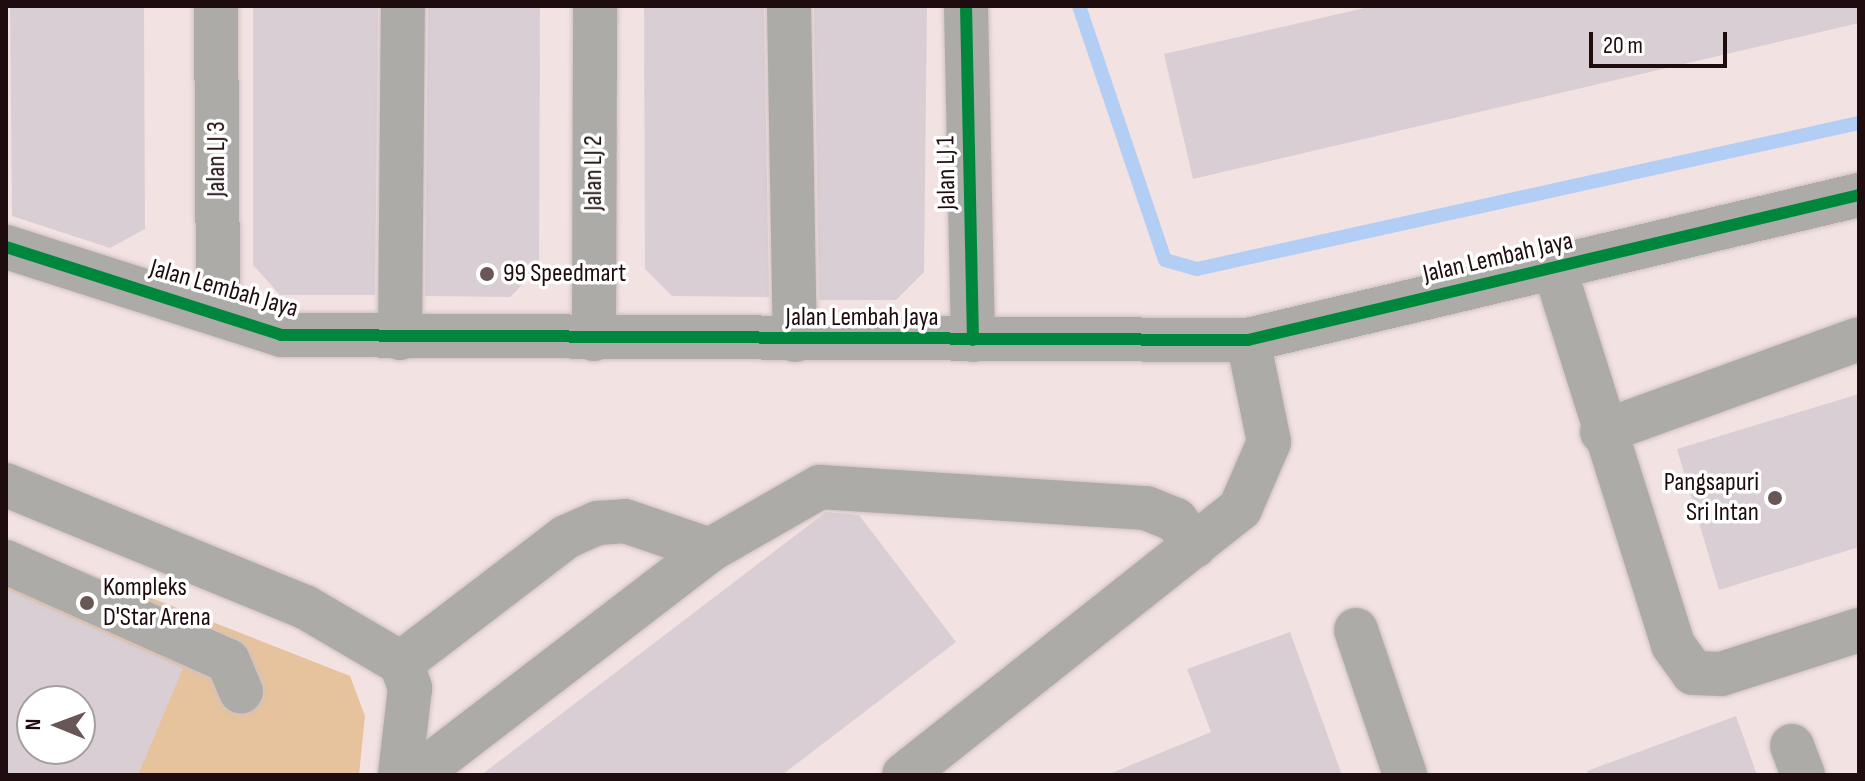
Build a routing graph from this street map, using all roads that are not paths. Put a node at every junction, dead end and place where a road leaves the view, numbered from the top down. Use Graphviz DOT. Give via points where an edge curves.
graph roads {
  1 [pos="216,6"];
  2 [pos="403,6"];
  3 [pos="595,6"];
  4 [pos="789,6"];
  5 [pos="966,6"];
  6 [pos="1859,195"];
  7 [pos="6,247"];
  8 [pos="1554,267"];
  9 [pos="218,311"];
  10 [pos="400,338"];
  11 [pos="594,339"];
  12 [pos="1859,339"];
  13 [pos="795,340"];
  14 [pos="973,340"];
  15 [pos="1248,340"];
  16 [pos="1602,432"];
  17 [pos="6,485"];
  18 [pos="1194,546"];
  19 [pos="710,550"];
  20 [pos="6,562"];
  21 [pos="1356,630"];
  22 [pos="1859,630"];
  23 [pos="401,663"];
  24 [pos="241,691"];
  25 [pos="400,775"];
  26 [pos="417,775"];
  27 [pos="904,775"];
  28 [pos="1405,775"];
  1 -- 9 [label="street, Jalan LJ 3"];
  2 -- 10 [label="street"];
  3 -- 11 [label="street, Jalan LJ 2"];
  4 -- 13 [label="street"];
  5 -- 14 [label="street, Jalan LJ 1"];
  6 -- 8 [label="street, Jalan Lembah Jaya"];
  7 -- 9 [label="street, Jalan Lembah Jaya"];
  8 -- 15 [label="street, Jalan Lembah Jaya"];
  8 -- 16 [label="street"];
  9 -- 10 [label="street, Jalan Lembah Jaya" via="281,335"];
  10 -- 11 [label="street, Jalan Lembah Jaya"];
  11 -- 13 [label="street, Jalan Lembah Jaya"];
  12 -- 16 [label="street"];
  13 -- 14 [label="street, Jalan Lembah Jaya"];
  14 -- 15 [label="street, Jalan Lembah Jaya"];
  15 -- 18 [label="street" via="1269,442 1240,509"];
  16 -- 22 [label="street" via="1673,645 1693,673 1721,674"];
  17 -- 23 [label="street" via="305,607"];
  18 -- 19 [label="street" via="1176,520 1146,508 857,485 820,487"];
  18 -- 27 [label="street"];
  19 -- 23 [label="street" via="625,521 598,523 566,537"];
  19 -- 26 [label="street"];
  20 -- 24 [label="street" via="228,661"];
  21 -- 28 [label="street"];
  23 -- 25 [label="street" via="410,688"];
}
